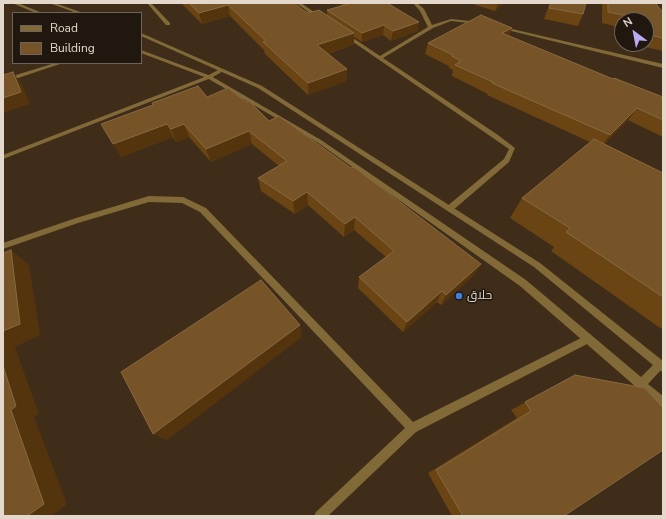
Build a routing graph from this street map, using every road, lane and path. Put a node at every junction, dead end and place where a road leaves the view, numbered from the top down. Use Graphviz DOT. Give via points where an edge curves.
graph roads {
  1 [pos="14,3"];
  2 [pos="51,3"];
  3 [pos="149,3"];
  4 [pos="298,3"];
  5 [pos="415,3"];
  6 [pos="37,12"];
  7 [pos="78,12"];
  8 [pos="323,20"];
  9 [pos="484,23"];
  10 [pos="168,24"];
  11 [pos="431,27"];
  12 [pos="498,27"];
  13 [pos="342,33"];
  14 [pos="142,34"];
  15 [pos="142,51"];
  16 [pos="380,58"];
  17 [pos="57,64"];
  18 [pos="663,66"];
  19 [pos="222,70"];
  20 [pos="209,77"];
  21 [pos="3,81"];
  22 [pos="3,157"];
  23 [pos="449,209"];
  24 [pos="3,246"];
  25 [pos="588,339"];
  26 [pos="661,366"];
  27 [pos="641,384"];
  28 [pos="663,403"];
  29 [pos="412,428"];
  30 [pos="320,516"];
  1 -- 6 [label="street"];
  2 -- 7 [label="street"];
  3 -- 10 [label="street"];
  4 -- 8 [label="street"];
  5 -- 11 [label="street"];
  9 -- 11 [label="street" via="451,20"];
  11 -- 16 [label="street"];
  12 -- 18 [label="street"];
  13 -- 16 [label="street"];
  14 -- 19 [label="street"];
  15 -- 20 [label="street"];
  16 -- 23 [label="street" via="512,148 507,160"];
  17 -- 21 [label="street"];
  19 -- 20 [label="street"];
  19 -- 23 [label="street" via="260,87"];
  20 -- 22 [label="street"];
  20 -- 25 [label="street" via="319,141 523,282"];
  23 -- 26 [label="street" via="537,265"];
  24 -- 29 [label="street" via="150,199 183,200 203,210"];
  25 -- 27 [label="street"];
  25 -- 29 [label="street"];
  26 -- 27 [label="street"];
  27 -- 28 [label="street"];
  29 -- 30 [label="street"];
}
